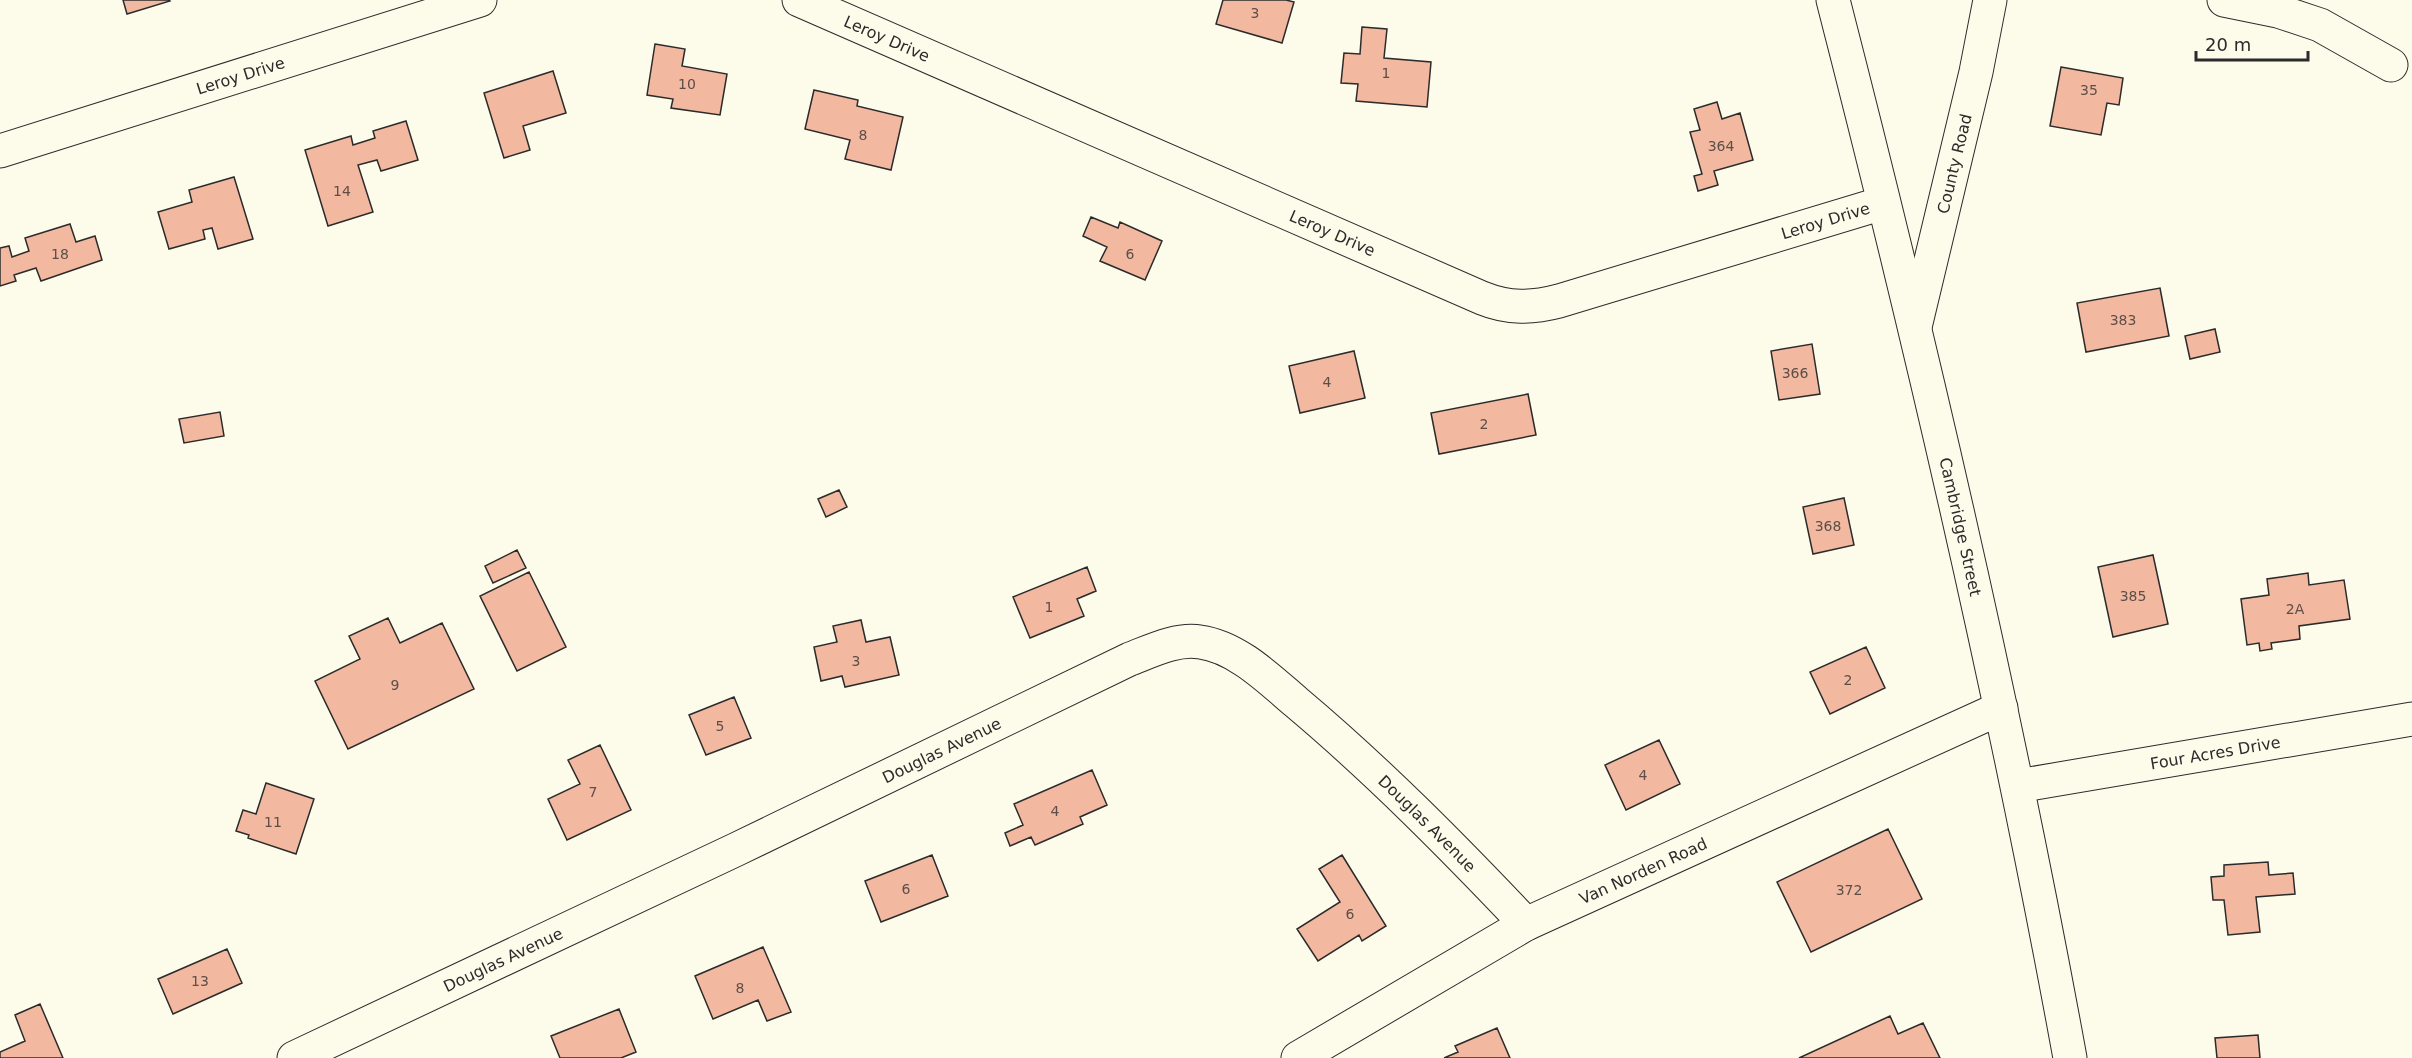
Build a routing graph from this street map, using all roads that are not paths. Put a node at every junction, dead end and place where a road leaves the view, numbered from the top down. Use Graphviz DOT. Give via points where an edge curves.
graph roads {
  1 [pos="480,0"];
  2 [pos="799,0"];
  3 [pos="1833,0"];
  4 [pos="1990,0"];
  5 [pos="2224,0"];
  6 [pos="2391,65"];
  7 [pos="0,151"];
  8 [pos="1883,203"];
  9 [pos="1915,327"];
  10 [pos="2001,708"];
  11 [pos="2412,719"];
  12 [pos="2018,786"];
  13 [pos="1526,924"];
  14 [pos="294,1058"];
  15 [pos="1298,1058"];
  16 [pos="2070,1058"];
  1 -- 7 [label="street, Leroy Drive"];
  2 -- 8 [label="street, Leroy Drive" via="1508,306 1531,307 1559,301"];
  3 -- 8 [label="street, Cambridge Street"];
  4 -- 9 [label="street, County Road"];
  5 -- 6 [label="street" via="2320,25"];
  8 -- 9 [label="street, Cambridge Street"];
  9 -- 10 [label="street, Cambridge Street"];
  10 -- 12 [label="street, Cambridge Street"];
  10 -- 13 [label="street, Van Norden Road"];
  11 -- 12 [label="street, Four Acres Drive"];
  12 -- 16 [label="street, Cambridge Street"];
  13 -- 14 [label="street, Douglas Avenue" via="1387,784 1260,672 1226,651 1200,642 1179,642 1130,659"];
  13 -- 15 [label="street, Van Norden Road"];
}
